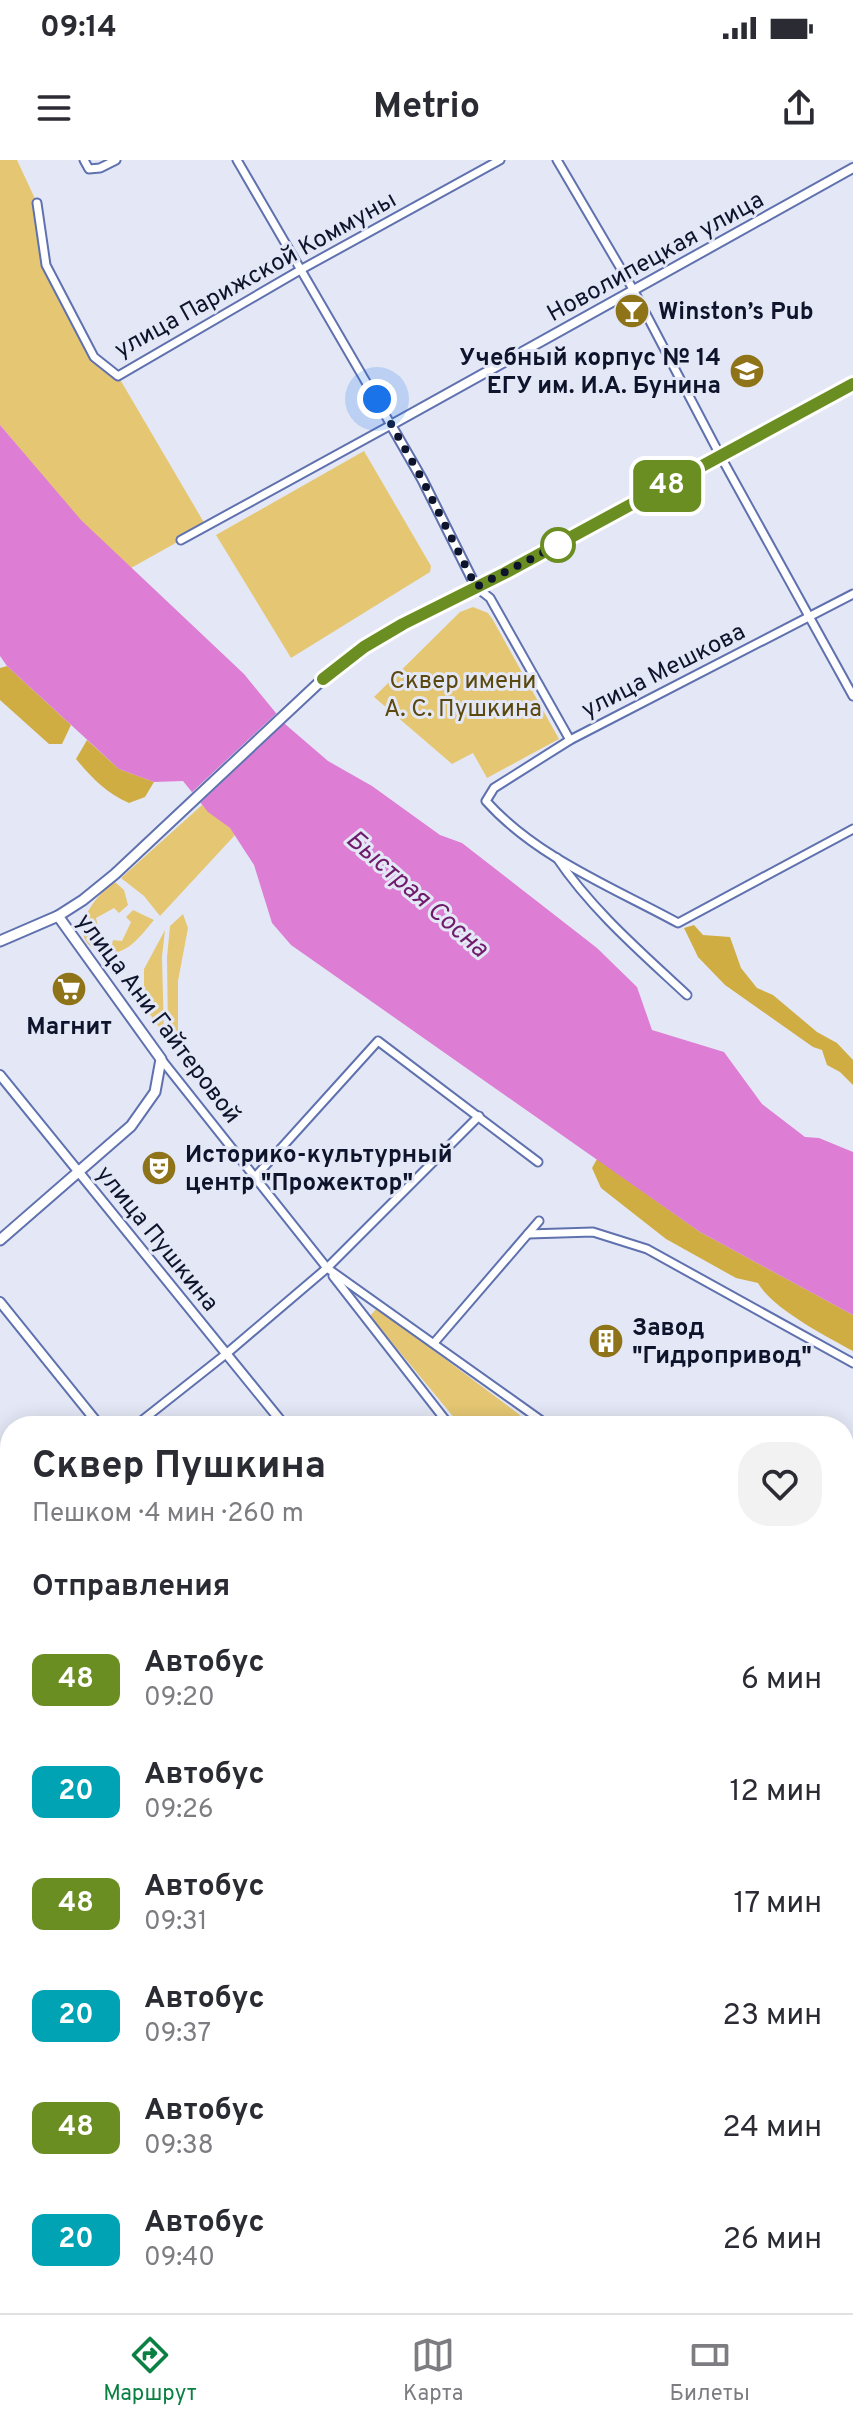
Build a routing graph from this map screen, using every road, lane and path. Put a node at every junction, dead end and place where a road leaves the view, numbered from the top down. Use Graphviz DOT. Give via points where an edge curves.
graph roads {
  1 [pos="84,160"];
  2 [pos="116,160"];
  3 [pos="237,160"];
  4 [pos="500,160"];
  5 [pos="557,160"];
  6 [pos="853,168"];
  7 [pos="37,203"];
  8 [pos="302,269"];
  9 [pos="634,291"];
  10 [pos="853,384"];
  11 [pos="391,425"];
  12 [pos="721,457"];
  13 [pos="181,540"];
  14 [pos="476,587"];
  15 [pos="853,594"];
  16 [pos="811,617"];
  17 [pos="853,696"];
  18 [pos="570,740"];
  19 [pos="853,829"];
  20 [pos="556,856"];
  21 [pos="58,916"];
  22 [pos="0,941"];
  23 [pos="687,995"];
  24 [pos="161,1059"];
  25 [pos="0,1075"];
  26 [pos="479,1116"];
  27 [pos="538,1162"];
  28 [pos="79,1173"];
  29 [pos="255,1177"];
  30 [pos="539,1221"];
  31 [pos="528,1234"];
  32 [pos="0,1240"];
  33 [pos="327,1268"];
  34 [pos="0,1302"];
  35 [pos="434,1343"];
  36 [pos="226,1354"];
  37 [pos="853,1363"];
  38 [pos="92,1416"];
  39 [pos="148,1416"];
  40 [pos="277,1416"];
  41 [pos="442,1416"];
  42 [pos="528,1416"];
  1 -- 2 [label="street" via="89,169"];
  3 -- 8 [label="street"];
  4 -- 8 [label="street, улица Парижской Коммуны"];
  5 -- 9 [label="street"];
  6 -- 9 [label="street, Новолипецкая улица"];
  7 -- 8 [label="street, улица Парижской Коммуны" via="46,265 94,357 118,376"];
  8 -- 11 [label="street"];
  9 -- 11 [label="street, Новолипецкая улица"];
  9 -- 12 [label="street"];
  10 -- 12 [label="main road"];
  11 -- 13 [label="street, Новолипецкая улица"];
  11 -- 14 [label="street"];
  12 -- 14 [label="main road"];
  12 -- 16 [label="street"];
  14 -- 18 [label="street" via="490,598"];
  14 -- 21 [label="main road" via="364,647 323,679 119,870"];
  15 -- 16 [label="street, улица Мешкова"];
  16 -- 17 [label="street"];
  16 -- 18 [label="street, улица Мешкова"];
  18 -- 20 [label="street, улица Мешкова" via="494,788 486,801 507,825"];
  19 -- 20 [label="street" via="678,923"];
  20 -- 23 [label="street" via="572,881"];
  21 -- 22 [label="main road"];
  21 -- 24 [label="main road, улица Ани Гайтеровой"];
  24 -- 28 [label="main road" via="155,1092 131,1126"];
  24 -- 29 [label="street, улица Ани Гайтеровой"];
  25 -- 28 [label="street, улица Пушкина"];
  26 -- 27 [label="street"];
  26 -- 29 [label="street" via="378,1041"];
  26 -- 33 [label="street"];
  28 -- 32 [label="main road"];
  28 -- 36 [label="street, улица Пушкина"];
  29 -- 33 [label="street, улица Ани Гайтеровой"];
  30 -- 31 [label="street"];
  31 -- 35 [label="street"];
  31 -- 37 [label="street" via="593,1232 647,1249"];
  33 -- 35 [label="street, улица Ани Гайтеровой"];
  33 -- 36 [label="street"];
  33 -- 41 [label="street"];
  34 -- 38 [label="street"];
  35 -- 42 [label="street, улица Ани Гайтеровой"];
  36 -- 39 [label="street"];
  36 -- 40 [label="street, улица Пушкина"];
}
